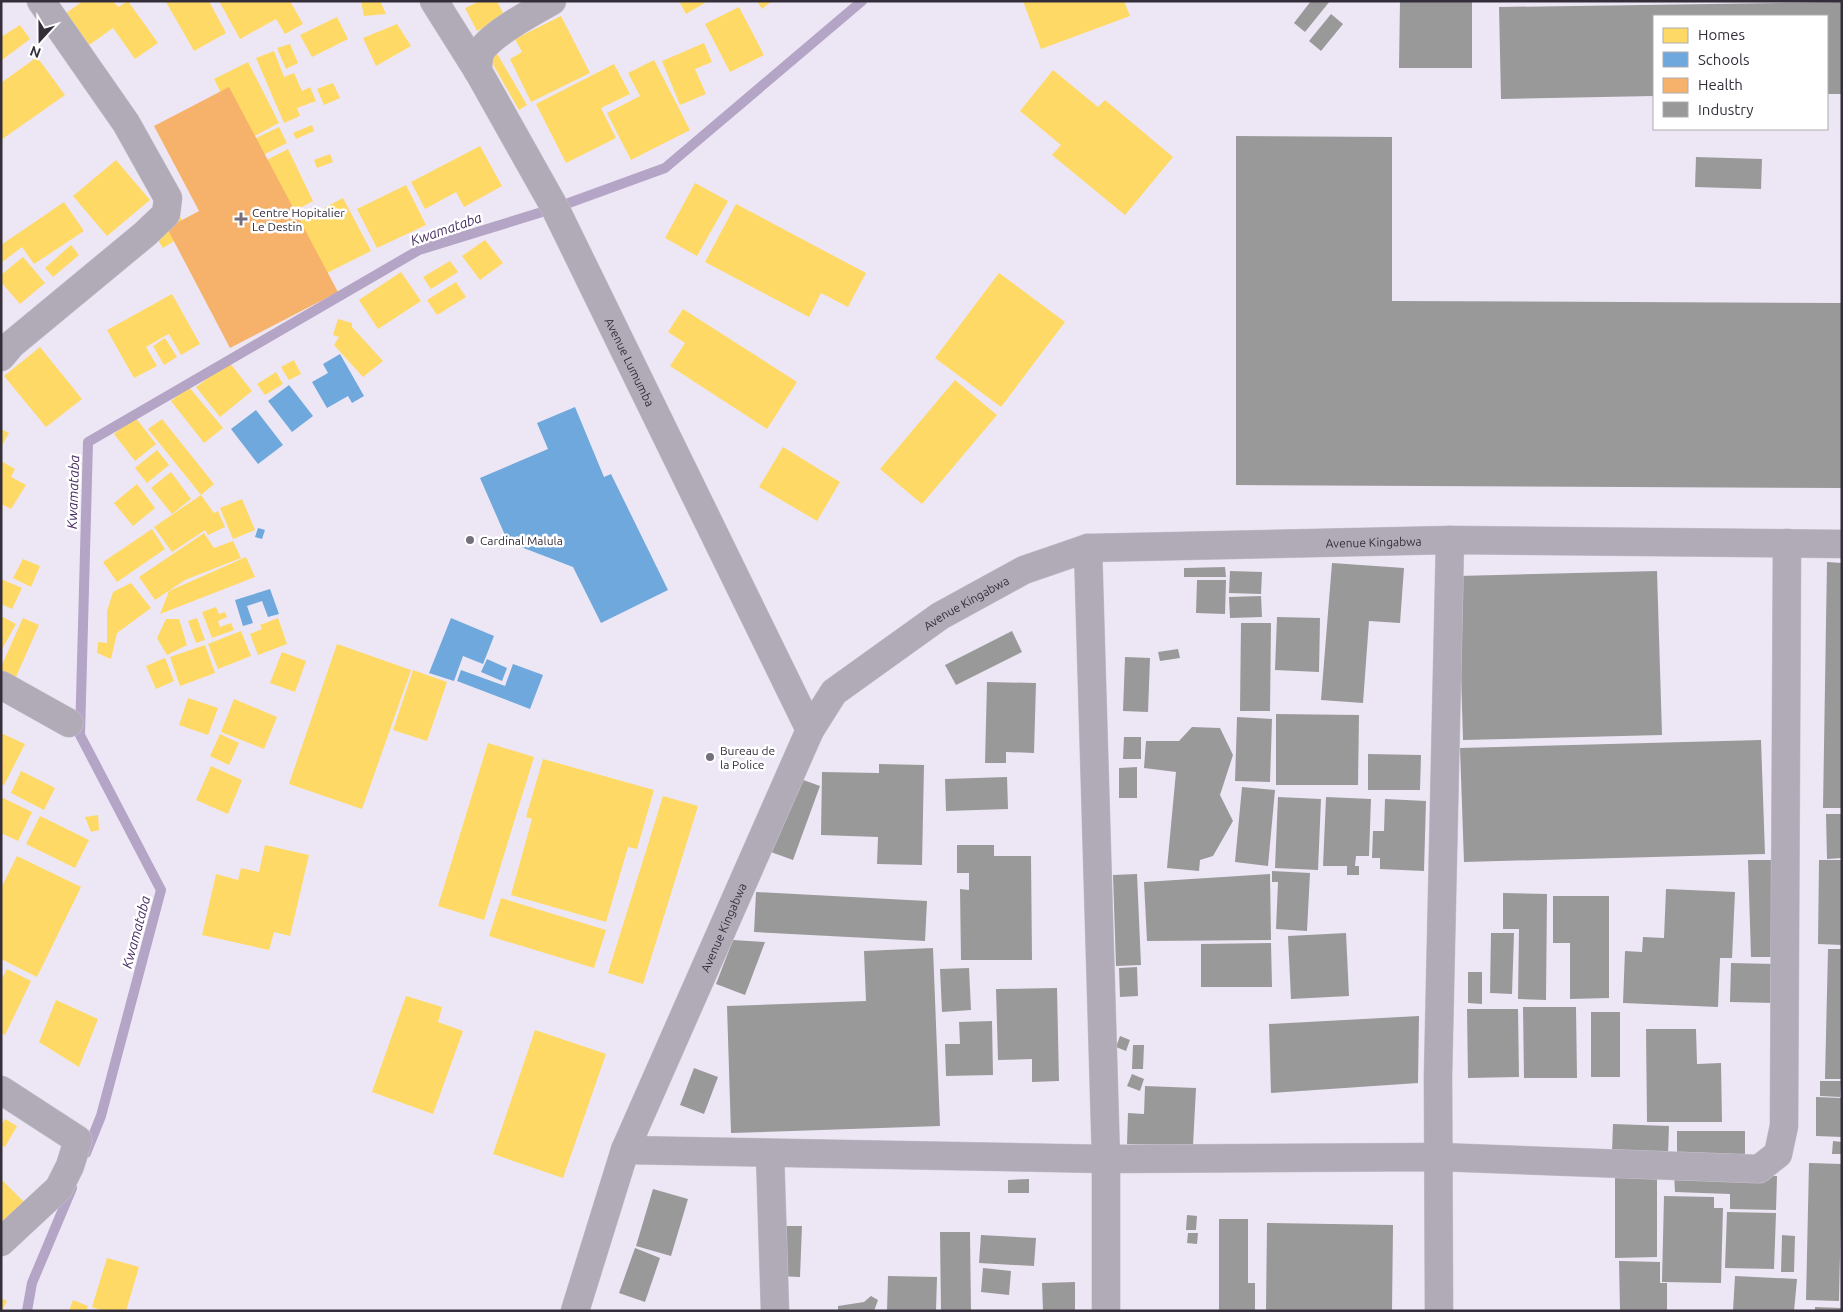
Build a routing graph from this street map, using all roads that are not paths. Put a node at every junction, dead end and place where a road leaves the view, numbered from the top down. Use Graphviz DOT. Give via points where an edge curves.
graph roads {
  1 [pos="41,1"];
  2 [pos="434,1"];
  3 [pos="552,1"];
  4 [pos="478,71"];
  5 [pos="1,357"];
  6 [pos="1450,540"];
  7 [pos="1787,543"];
  8 [pos="1842,544"];
  9 [pos="1088,548"];
  10 [pos="1,685"];
  11 [pos="69,723"];
  12 [pos="810,730"];
  13 [pos="1,1090"];
  14 [pos="625,1150"];
  15 [pos="770,1153"];
  16 [pos="1439,1157"];
  17 [pos="1106,1159"];
  18 [pos="1,1242"];
  19 [pos="576,1311"];
  20 [pos="775,1311"];
  21 [pos="1106,1311"];
  22 [pos="1439,1311"];
  1 -- 5 [label="street" via="126,123 168,198 166,214 145,234 12,344"];
  2 -- 4 [label="street, Avenue Lumumba"];
  3 -- 4 [label="street" via="487,44 480,53"];
  4 -- 12 [label="street, Avenue Lumumba" via="555,208"];
  6 -- 7 [label="street, Avenue Kingabwa"];
  6 -- 9 [label="street, Avenue Kingabwa"];
  6 -- 16 [label="street" via="1438,1066"];
  7 -- 8 [label="street, Avenue Kingabwa"];
  7 -- 16 [label="street" via="1784,1126 1778,1154 1759,1169"];
  9 -- 12 [label="street, Avenue Kingabwa" via="1024,570 940,616 834,692"];
  9 -- 17 [label="street"];
  10 -- 11 [label="street"];
  12 -- 14 [label="street, Avenue Kingabwa"];
  13 -- 18 [label="street" via="78,1140 60,1188"];
  14 -- 15 [label="street"];
  14 -- 19 [label="street, Avenue Kingabwa"];
  15 -- 17 [label="street"];
  15 -- 20 [label="street"];
  16 -- 17 [label="street"];
  16 -- 22 [label="street"];
  17 -- 21 [label="street"];
}
